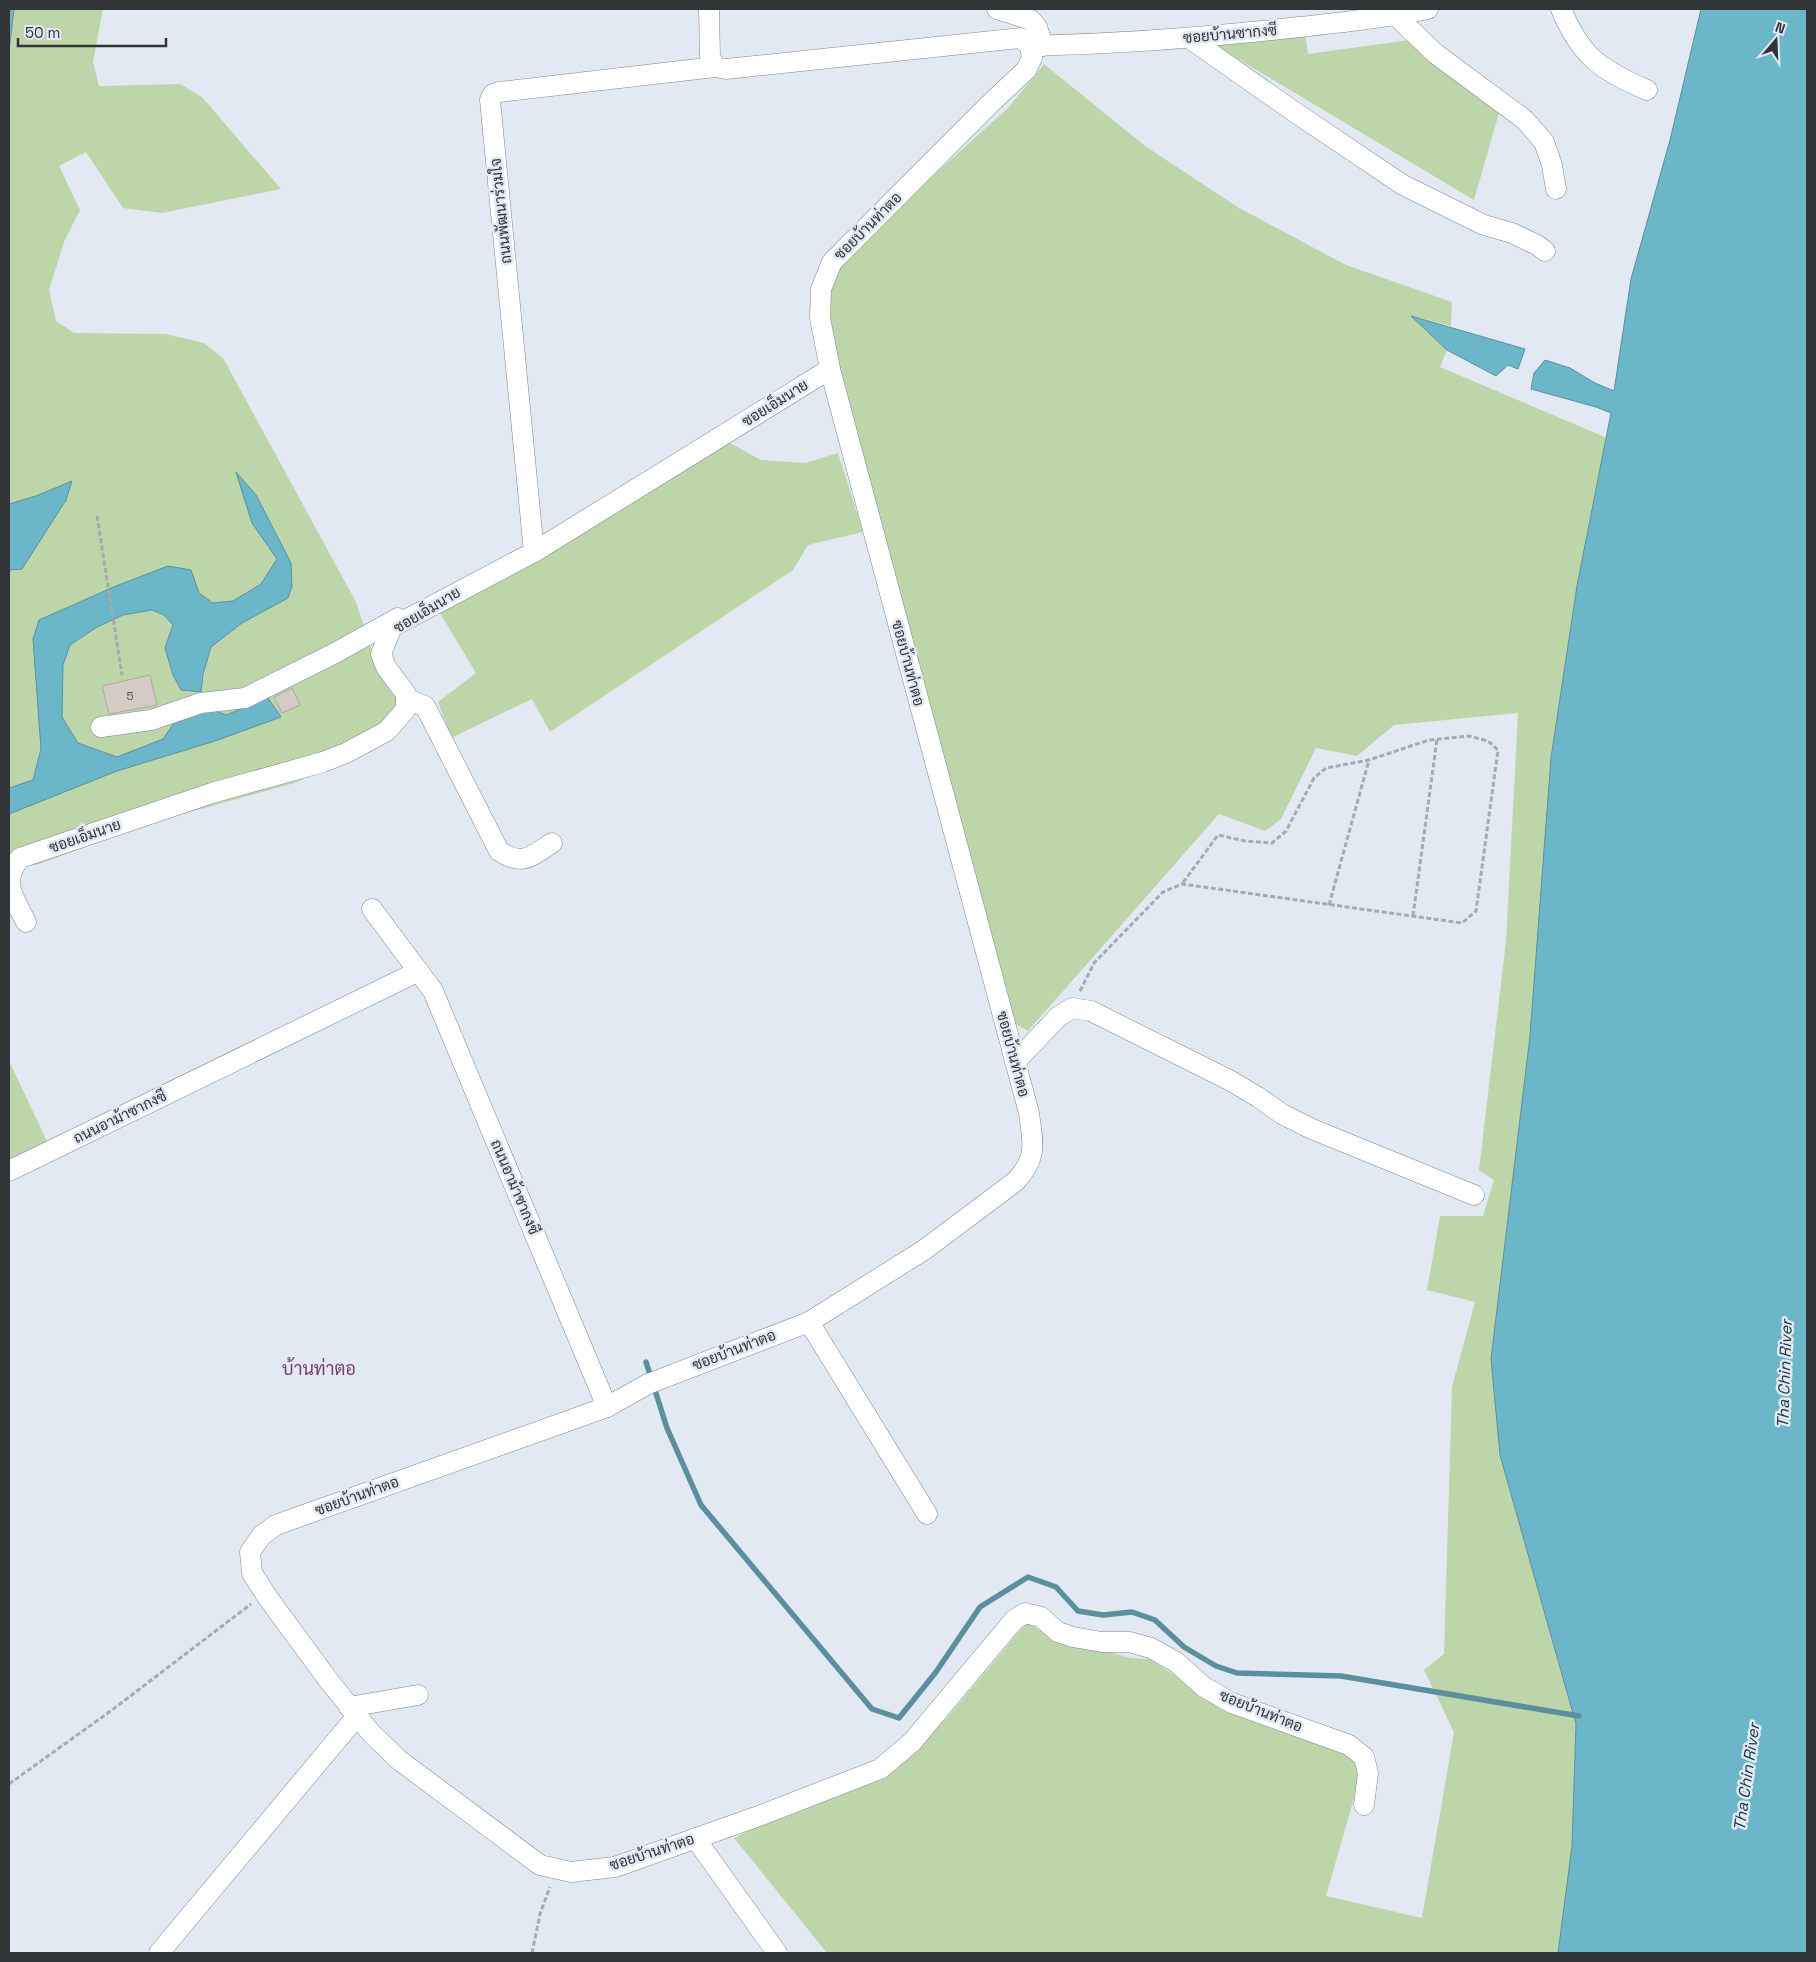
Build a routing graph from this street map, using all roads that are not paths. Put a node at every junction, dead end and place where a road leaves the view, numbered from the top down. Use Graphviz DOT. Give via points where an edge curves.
graph roads {
  1 [pos="710,9"];
  2 [pos="997,9"];
  3 [pos="1428,9"];
  4 [pos="1561,9"];
  5 [pos="1395,15"];
  6 [pos="1332,16"];
  7 [pos="1189,38"];
  8 [pos="1036,46"];
  9 [pos="715,67"];
  10 [pos="1648,90"];
  11 [pos="1556,189"];
  12 [pos="1545,251"];
  13 [pos="830,369"];
  14 [pos="533,547"];
  15 [pos="406,699"];
  16 [pos="101,727"];
  17 [pos="552,843"];
  18 [pos="372,909"];
  19 [pos="26,922"];
  20 [pos="420,970"];
  21 [pos="1015,1062"];
  22 [pos="9,1171"];
  23 [pos="1474,1195"];
  24 [pos="809,1322"];
  25 [pos="607,1407"];
  26 [pos="927,1514"];
  27 [pos="418,1695"];
  28 [pos="353,1712"];
  29 [pos="1364,1805"];
  30 [pos="694,1838"];
  31 [pos="159,1953"];
  32 [pos="777,1953"];
  1 -- 9 [label="street" via="710,57"];
  2 -- 8 [label="street" via="1031,20 1037,27"];
  3 -- 5 [label="street, ซอยบ้านซากงซี"];
  4 -- 10 [label="street" via="1585,52 1602,68"];
  5 -- 6 [label="street, ซอยบ้านซากงซี"];
  5 -- 11 [label="street" via="1436,54 1525,120 1544,142"];
  6 -- 7 [label="street, ซอยบ้านซากงซี"];
  7 -- 8 [label="street, ซอยบ้านซากงซี"];
  7 -- 12 [label="street" via="1403,185"];
  8 -- 9 [label="street" via="1021,38 726,69"];
  8 -- 13 [label="street, ซอยบ้านท่าตอ" via="1026,70 832,262 821,289 820,318"];
  9 -- 14 [label="street, ถนนพัฒนาร่วมใจ" via="499,92 490,100"];
  13 -- 14 [label="street, ซอยเอ็มนาย"];
  13 -- 21 [label="street, ซอยบ้านท่าตอ"];
  14 -- 15 [label="street, ซอยเอ็มนาย" via="392,627 381,654"];
  14 -- 16 [label="street" via="245,698 201,703 151,720"];
  15 -- 17 [label="street" via="425,706 499,851 511,859 524,860"];
  15 -- 19 [label="street, ซอยเอ็มนาย" via="406,709 387,731 346,753 212,793 20,858 11,870 9,885"];
  18 -- 20 [label="street, ถนนอาม้าซากงซี"];
  20 -- 22 [label="street, ถนนอาม้าซากงซี"];
  20 -- 25 [label="street, ถนนอาม้าซากงซี" via="433,991"];
  21 -- 23 [label="street" via="1058,1017 1072,1008 1091,1011 1214,1072 1312,1129"];
  21 -- 24 [label="street, ซอยบ้านท่าตอ" via="1029,1113 1033,1147 1027,1169 1016,1181 924,1250"];
  24 -- 25 [label="street, ซอยบ้านท่าตอ" via="648,1384"];
  24 -- 26 [label="street"];
  25 -- 28 [label="street, ซอยบ้านท่าตอ" via="276,1525 262,1535 250,1552 252,1573"];
  27 -- 28 [label="street"];
  28 -- 30 [label="street, ซอยบ้านท่าตอ" via="398,1760 540,1865 570,1872 615,1867"];
  28 -- 31 [label="street"];
  29 -- 30 [label="street, ซอยบ้านท่าตอ" via="1368,1773 1364,1757 1349,1745 1232,1703 1151,1648 1129,1642 1074,1637 1058,1632 1041,1617 1025,1613 1014,1620 912,1742 880,1768"];
  30 -- 32 [label="street"];
}
